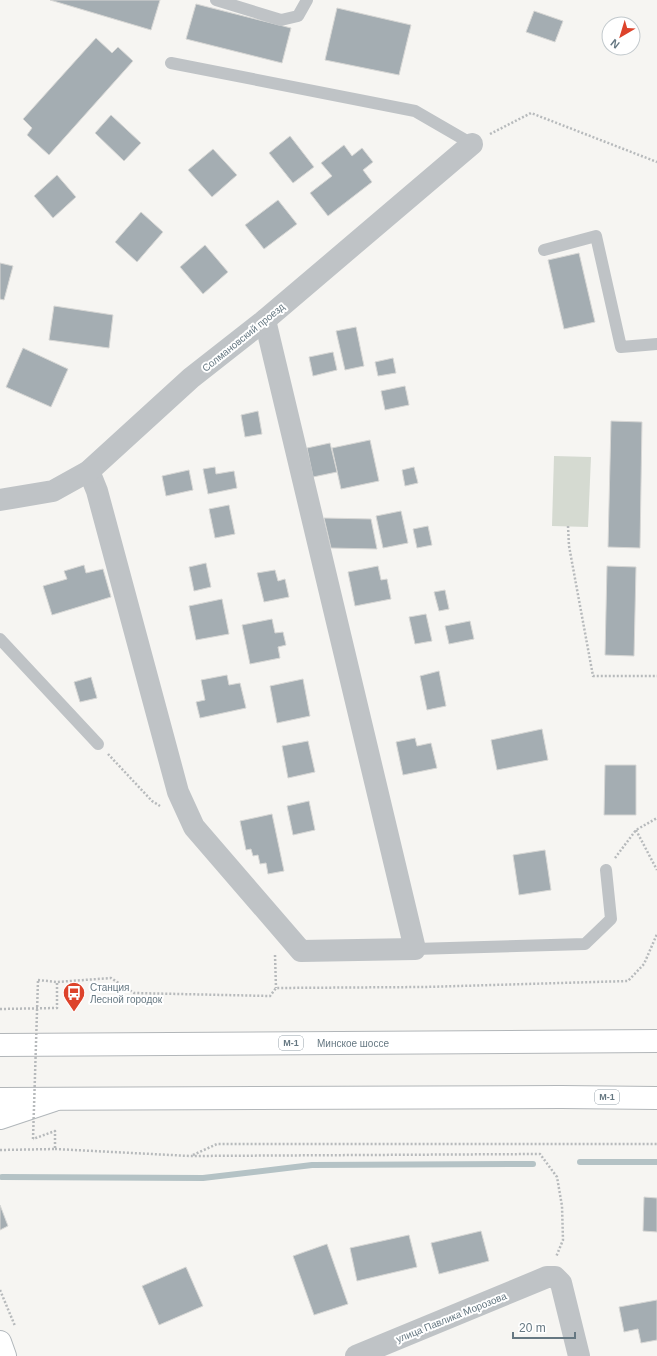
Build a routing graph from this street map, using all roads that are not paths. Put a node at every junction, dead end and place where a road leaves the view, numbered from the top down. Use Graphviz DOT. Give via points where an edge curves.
graph roads {
  1 [pos="216,0"];
  2 [pos="307,0"];
  3 [pos="172,63"];
  4 [pos="472,144"];
  5 [pos="544,250"];
  6 [pos="265,320"];
  7 [pos="657,344"];
  8 [pos="89,471"];
  9 [pos="0,500"];
  10 [pos="0,639"];
  11 [pos="98,744"];
  12 [pos="606,870"];
  13 [pos="415,949"];
  14 [pos="653,1039"];
  15 [pos="7,1044"];
  16 [pos="657,1098"];
  17 [pos="0,1099"];
  18 [pos="59,1099"];
  19 [pos="0,1118"];
  20 [pos="0,1342"];
  21 [pos="6,1356"];
  22 [pos="356,1356"];
  23 [pos="579,1356"];
  1 -- 2 [label="lane" via="281,20 298,16"];
  3 -- 4 [label="lane" via="414,111"];
  4 -- 6 [label="street, Солмановский проезд"];
  5 -- 7 [label="lane" via="596,236 621,347"];
  6 -- 8 [label="street, Солмановский проезд" via="191,378"];
  6 -- 13 [label="street"];
  8 -- 9 [label="street, Солмановский проезд" via="53,491"];
  8 -- 13 [label="street" via="97,491 178,792 194,827 301,951"];
  10 -- 11 [label="lane"];
  12 -- 13 [label="lane" via="611,919 585,944"];
  14 -- 15 [label="main road, Минское шоссе / М-1"];
  16 -- 18 [label="main road, М-1"];
  17 -- 18 [label="main road, М-1"];
  18 -- 19 [label="main road"];
  20 -- 21 [label="main road"];
  22 -- 23 [label="street, улица Павлика Морозова" via="547,1278 555,1278 561,1283"];
}
